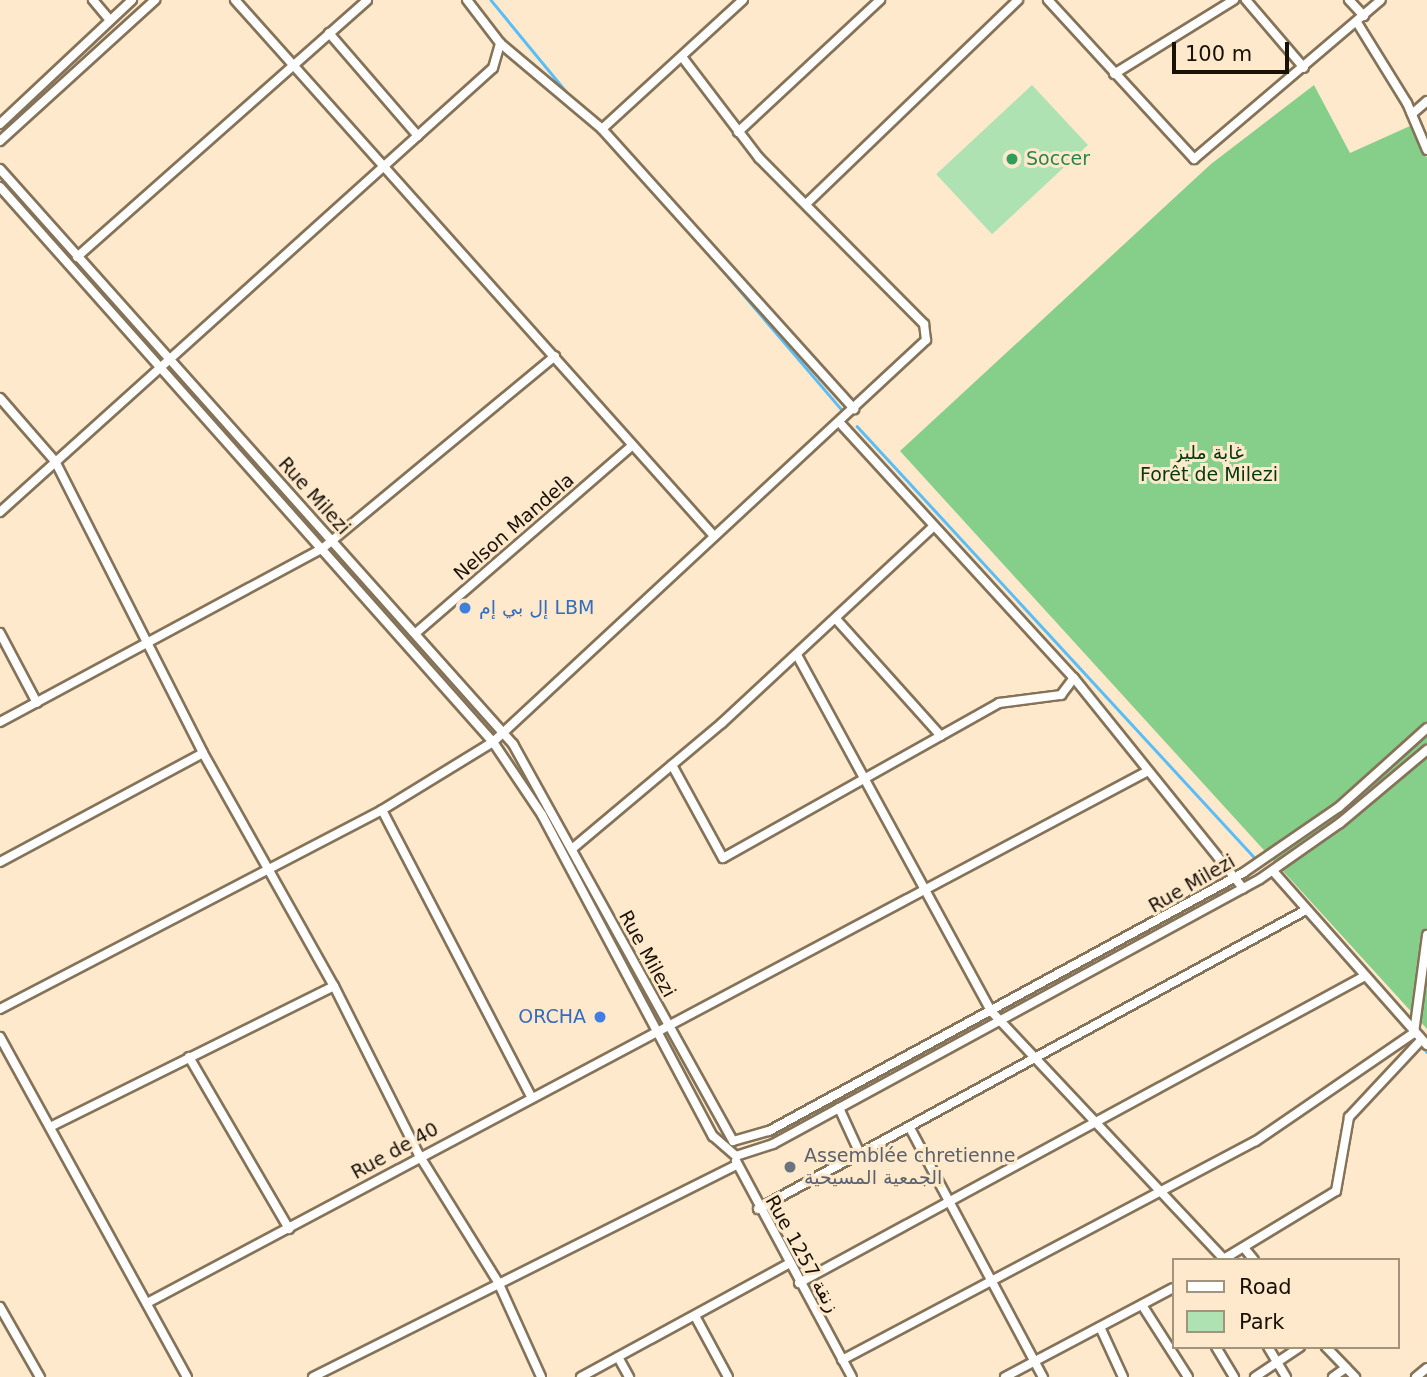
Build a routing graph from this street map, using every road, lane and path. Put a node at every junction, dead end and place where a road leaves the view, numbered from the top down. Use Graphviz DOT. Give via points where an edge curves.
graph roads {
  1 [pos="93,0"];
  2 [pos="132,0"];
  3 [pos="155,0"];
  4 [pos="235,0"];
  5 [pos="367,0"];
  6 [pos="467,0"];
  7 [pos="743,0"];
  8 [pos="880,0"];
  9 [pos="1018,0"];
  10 [pos="1048,0"];
  11 [pos="1234,0"];
  12 [pos="1246,0"];
  13 [pos="1349,0"];
  14 [pos="1381,0"];
  15 [pos="1364,16"];
  16 [pos="110,20"];
  17 [pos="1357,24"];
  18 [pos="329,33"];
  19 [pos="500,43"];
  20 [pos="682,57"];
  21 [pos="293,64"];
  22 [pos="1304,68"];
  23 [pos="1114,74"];
  24 [pos="1427,101"];
  25 [pos="1412,114"];
  26 [pos="0,124"];
  27 [pos="602,129"];
  28 [pos="738,132"];
  29 [pos="418,136"];
  30 [pos="0,141"];
  31 [pos="1427,150"];
  32 [pos="384,168"];
  33 [pos="0,169"];
  34 [pos="0,187"];
  35 [pos="807,202"];
  36 [pos="77,257"];
  37 [pos="555,356"];
  38 [pos="168,359"];
  39 [pos="159,368"];
  40 [pos="0,398"];
  41 [pos="854,409"];
  42 [pos="840,423"];
  43 [pos="632,446"];
  44 [pos="55,461"];
  45 [pos="0,512"];
  46 [pos="934,526"];
  47 [pos="714,536"];
  48 [pos="332,540"];
  49 [pos="323,548"];
  50 [pos="836,619"];
  51 [pos="417,632"];
  52 [pos="0,633"];
  53 [pos="146,642"];
  54 [pos="797,655"];
  55 [pos="1074,678"];
  56 [pos="37,703"];
  57 [pos="0,722"];
  58 [pos="1427,728"];
  59 [pos="502,731"];
  60 [pos="941,736"];
  61 [pos="494,742"];
  62 [pos="1427,750"];
  63 [pos="203,753"];
  64 [pos="672,765"];
  65 [pos="1146,772"];
  66 [pos="866,779"];
  67 [pos="382,810"];
  68 [pos="573,848"];
  69 [pos="0,862"];
  70 [pos="270,870"];
  71 [pos="1272,871"];
  72 [pos="1236,878"];
  73 [pos="1243,888"];
  74 [pos="923,889"];
  75 [pos="1306,910"];
  76 [pos="1427,935"];
  77 [pos="1363,977"];
  78 [pos="334,986"];
  79 [pos="0,1009"];
  80 [pos="991,1011"];
  81 [pos="999,1021"];
  82 [pos="669,1028"];
  83 [pos="659,1033"];
  84 [pos="1414,1033"];
  85 [pos="0,1037"];
  86 [pos="1424,1043"];
  87 [pos="189,1057"];
  88 [pos="1036,1062"];
  89 [pos="532,1098"];
  90 [pos="839,1108"];
  91 [pos="1096,1126"];
  92 [pos="50,1127"];
  93 [pos="911,1130"];
  94 [pos="738,1143"];
  95 [pos="419,1155"];
  96 [pos="861,1156"];
  97 [pos="736,1161"];
  98 [pos="1159,1193"];
  99 [pos="951,1205"];
  100 [pos="758,1209"];
  101 [pos="289,1229"];
  102 [pos="1245,1249"];
  103 [pos="1222,1258"];
  104 [pos="1225,1258"];
  105 [pos="1252,1258"];
  106 [pos="788,1264"];
  107 [pos="992,1281"];
  108 [pos="498,1282"];
  109 [pos="799,1283"];
  110 [pos="1172,1288"];
  111 [pos="149,1302"];
  112 [pos="1142,1305"];
  113 [pos="0,1307"];
  114 [pos="695,1316"];
  115 [pos="1100,1327"];
  116 [pos="1217,1349"];
  117 [pos="1269,1349"];
  118 [pos="1297,1349"];
  119 [pos="1328,1349"];
  120 [pos="618,1357"];
  121 [pos="842,1360"];
  122 [pos="1035,1361"];
  123 [pos="1277,1363"];
  124 [pos="1346,1368"];
  125 [pos="1427,1368"];
  126 [pos="325,1374"];
  127 [pos="40,1377"];
  128 [pos="187,1377"];
  129 [pos="313,1377"];
  130 [pos="541,1377"];
  131 [pos="581,1377"];
  132 [pos="629,1377"];
  133 [pos="728,1377"];
  134 [pos="852,1377"];
  135 [pos="1005,1377"];
  136 [pos="1043,1377"];
  137 [pos="1123,1377"];
  138 [pos="1188,1377"];
  139 [pos="1234,1377"];
  140 [pos="1255,1377"];
  141 [pos="1286,1377"];
  142 [pos="1333,1377"];
  143 [pos="1355,1377"];
  144 [pos="1416,1377"];
  1 -- 16 [label="street"];
  2 -- 16 [label="street"];
  3 -- 30 [label="street"];
  4 -- 21 [label="street"];
  5 -- 18 [label="street"];
  6 -- 19 [label="street"];
  7 -- 20 [label="street"];
  8 -- 28 [label="street"];
  9 -- 35 [label="street"];
  10 -- 23 [label="street"];
  11 -- 23 [label="street"];
  12 -- 22 [label="street"];
  13 -- 15 [label="street"];
  14 -- 15 [label="street"];
  15 -- 17 [label="street"];
  16 -- 26 [label="street"];
  17 -- 22 [label="street"];
  17 -- 25 [label="street"];
  18 -- 21 [label="street"];
  18 -- 29 [label="street"];
  19 -- 27 [label="street"];
  19 -- 29 [label="street" via="493,68"];
  20 -- 27 [label="street"];
  20 -- 28 [label="street"];
  21 -- 32 [label="street"];
  21 -- 36 [label="street"];
  22 -- 23 [label="street" via="1194,159"];
  24 -- 25 [label="street"];
  25 -- 31 [label="street"];
  27 -- 41 [label="street"];
  28 -- 35 [label="street"];
  29 -- 32 [label="street"];
  32 -- 37 [label="street"];
  32 -- 38 [label="street"];
  33 -- 36 [label="street, Rue Milezi"];
  34 -- 39 [label="street, Rue Milezi"];
  35 -- 41 [label="street" via="927,332"];
  36 -- 38 [label="street, Rue Milezi"];
  37 -- 43 [label="street"];
  37 -- 48 [label="street"];
  38 -- 39 [label="street"];
  38 -- 48 [label="street, Rue Milezi"];
  39 -- 44 [label="street"];
  39 -- 49 [label="street, Rue Milezi"];
  40 -- 44 [label="street"];
  41 -- 42 [label="street"];
  42 -- 46 [label="street"];
  42 -- 47 [label="street"];
  43 -- 47 [label="street"];
  43 -- 51 [label="street, Nelson Mandela"];
  44 -- 45 [label="street"];
  44 -- 53 [label="street"];
  46 -- 50 [label="street"];
  46 -- 55 [label="street"];
  47 -- 59 [label="street"];
  48 -- 49 [label="street"];
  48 -- 51 [label="street, Rue Milezi"];
  49 -- 53 [label="street"];
  49 -- 61 [label="street, Rue Milezi"];
  50 -- 54 [label="street"];
  50 -- 60 [label="street"];
  51 -- 59 [label="street, Rue Milezi"];
  52 -- 56 [label="street"];
  53 -- 56 [label="street"];
  53 -- 63 [label="street"];
  54 -- 64 [label="street"];
  54 -- 66 [label="street"];
  55 -- 60 [label="street" via="1061,695 1011,697"];
  55 -- 65 [label="street"];
  56 -- 57 [label="street"];
  58 -- 72 [label="street, Rue Milezi" via="1339,807"];
  59 -- 61 [label="street"];
  59 -- 68 [label="street, Rue Milezi"];
  60 -- 66 [label="street"];
  61 -- 67 [label="street"];
  61 -- 83 [label="street, Rue Milezi" via="542,815"];
  62 -- 71 [label="street, Rue Milezi"];
  63 -- 69 [label="street"];
  63 -- 70 [label="street"];
  64 -- 66 [label="street" via="723,858"];
  64 -- 68 [label="street"];
  65 -- 72 [label="street"];
  65 -- 74 [label="street, Rue de 40"];
  66 -- 74 [label="street"];
  67 -- 70 [label="street"];
  67 -- 89 [label="street"];
  68 -- 82 [label="street, Rue Milezi"];
  70 -- 78 [label="street"];
  70 -- 79 [label="street"];
  71 -- 73 [label="street, Rue Milezi"];
  71 -- 75 [label="street"];
  72 -- 73 [label="street"];
  72 -- 80 [label="street, Rue Milezi"];
  73 -- 81 [label="street, Rue Milezi"];
  74 -- 80 [label="street"];
  74 -- 82 [label="street, Rue de 40"];
  75 -- 77 [label="street"];
  75 -- 88 [label="street"];
  76 -- 84 [label="street"];
  77 -- 84 [label="street"];
  77 -- 91 [label="street"];
  78 -- 87 [label="street"];
  78 -- 95 [label="street"];
  80 -- 81 [label="street"];
  80 -- 94 [label="street, Rue Milezi"];
  81 -- 88 [label="street"];
  81 -- 90 [label="street, Rue Milezi"];
  82 -- 83 [label="street, Rue de 40"];
  82 -- 94 [label="street, Rue Milezi" via="720,1122"];
  83 -- 89 [label="street, Rue de 40"];
  83 -- 97 [label="street, Rue Milezi" via="713,1136"];
  84 -- 86 [label="street"];
  84 -- 98 [label="street" via="1256,1141"];
  85 -- 92 [label="street"];
  86 -- 102 [label="street" via="1349,1117 1336,1191"];
  87 -- 92 [label="street"];
  87 -- 101 [label="street"];
  88 -- 91 [label="street"];
  88 -- 93 [label="street"];
  89 -- 95 [label="street, Rue de 40"];
  90 -- 96 [label="street"];
  90 -- 97 [label="street, Rue Milezi"];
  91 -- 98 [label="street"];
  91 -- 99 [label="street"];
  92 -- 111 [label="street"];
  93 -- 96 [label="street"];
  93 -- 99 [label="street"];
  94 -- 97 [label="street"];
  95 -- 101 [label="street, Rue de 40"];
  95 -- 108 [label="street"];
  96 -- 100 [label="street"];
  97 -- 100 [label="street, Rue 1257 زنقة"];
  97 -- 108 [label="street"];
  98 -- 103 [label="street"];
  98 -- 107 [label="street"];
  99 -- 107 [label="street"];
  99 -- 109 [label="street"];
  100 -- 106 [label="street, Rue 1257 زنقة"];
  101 -- 111 [label="street, Rue de 40"];
  102 -- 104 [label="street"];
  102 -- 105 [label="street"];
  106 -- 109 [label="street, Rue 1257 زنقة"];
  106 -- 114 [label="street"];
  107 -- 121 [label="street"];
  107 -- 122 [label="street"];
  108 -- 126 [label="street"];
  108 -- 130 [label="street"];
  109 -- 121 [label="street, Rue 1257 زنقة"];
  110 -- 112 [label="street"];
  111 -- 128 [label="street"];
  112 -- 115 [label="street"];
  112 -- 138 [label="street"];
  113 -- 127 [label="street"];
  114 -- 120 [label="street"];
  114 -- 133 [label="street"];
  115 -- 122 [label="street"];
  115 -- 137 [label="street"];
  116 -- 139 [label="street"];
  117 -- 123 [label="street"];
  118 -- 123 [label="street"];
  119 -- 124 [label="street"];
  120 -- 131 [label="street"];
  120 -- 132 [label="street"];
  121 -- 134 [label="street, Rue 1257 زنقة"];
  122 -- 135 [label="street"];
  122 -- 136 [label="street"];
  123 -- 140 [label="street"];
  123 -- 141 [label="street"];
  124 -- 142 [label="street"];
  124 -- 143 [label="street"];
  125 -- 144 [label="street"];
  126 -- 129 [label="street"];
}
